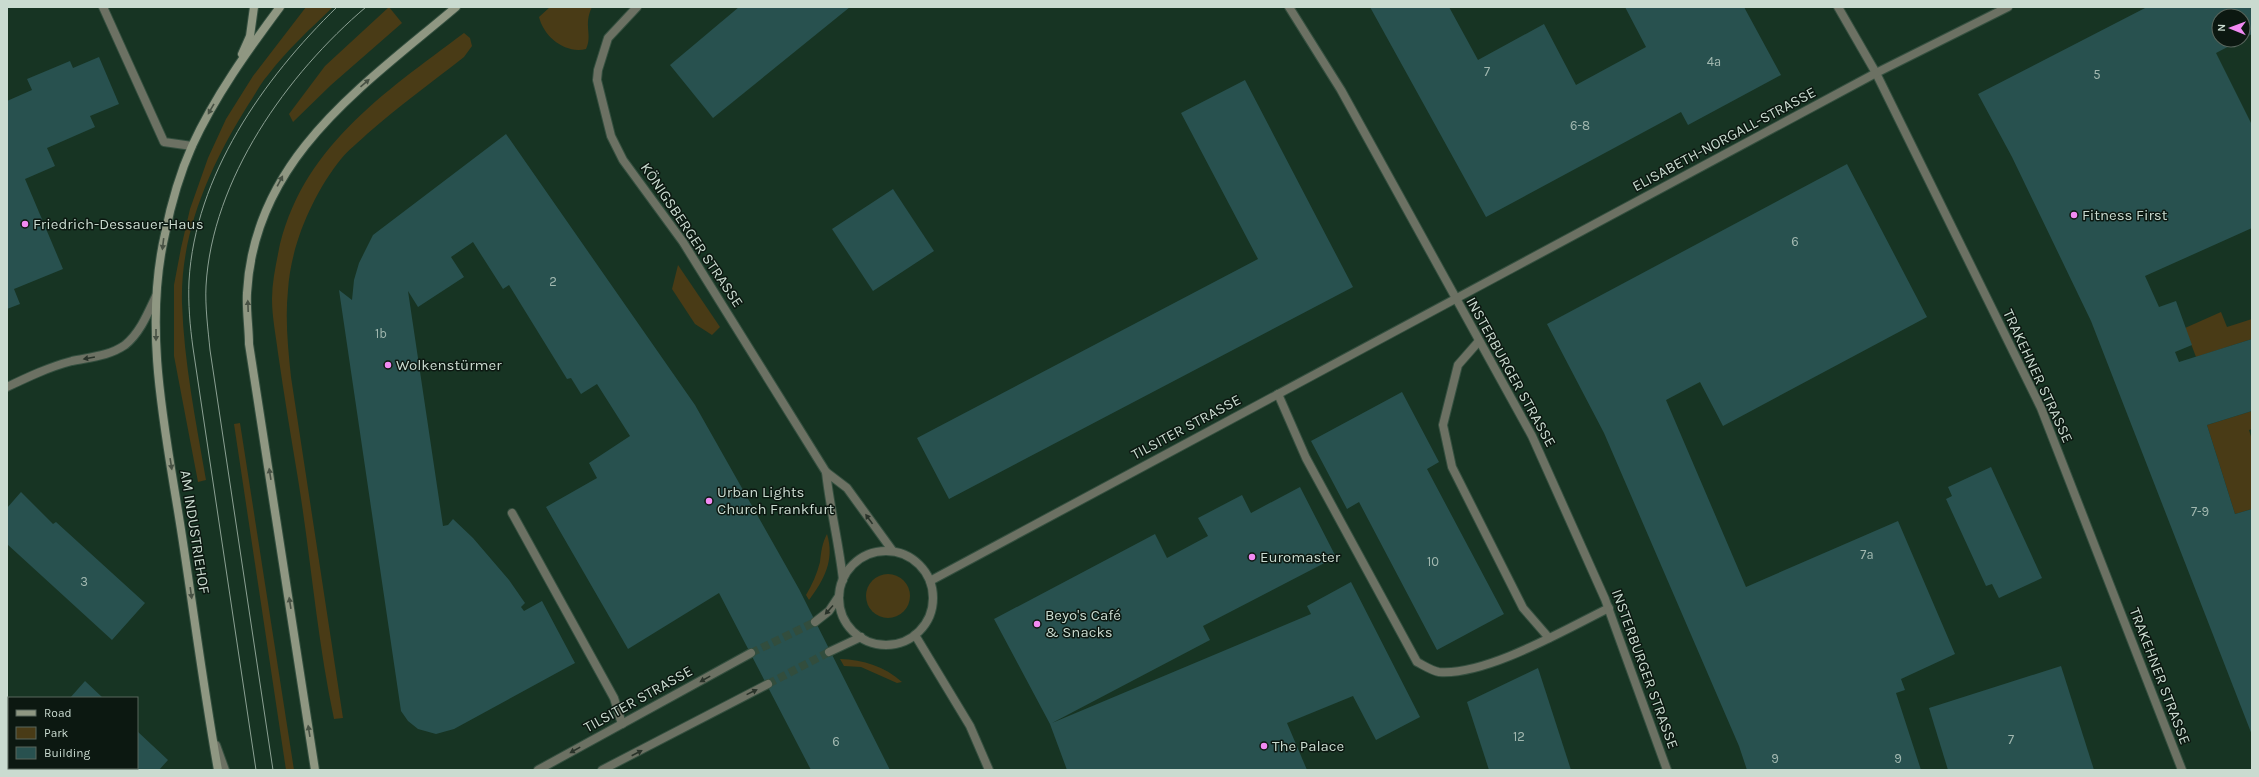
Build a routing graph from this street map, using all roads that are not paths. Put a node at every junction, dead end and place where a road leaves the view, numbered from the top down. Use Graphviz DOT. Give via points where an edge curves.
graph roads {
  1 [pos="103,7"];
  2 [pos="254,7"];
  3 [pos="280,7"];
  4 [pos="456,7"];
  5 [pos="637,7"];
  6 [pos="1289,7"];
  7 [pos="1838,7"];
  8 [pos="2008,7"];
  9 [pos="1876,73"];
  10 [pos="232,76"];
  11 [pos="192,146"];
  12 [pos="156,296"];
  13 [pos="1456,300"];
  14 [pos="1478,341"];
  15 [pos="7,387"];
  16 [pos="1278,394"];
  17 [pos="826,472"];
  18 [pos="512,513"];
  19 [pos="892,550"];
  20 [pos="843,580"];
  21 [pos="930,581"];
  22 [pos="840,596"];
  23 [pos="1609,608"];
  24 [pos="816,622"];
  25 [pos="915,635"];
  26 [pos="861,638"];
  27 [pos="1549,638"];
  28 [pos="829,652"];
  29 [pos="751,653"];
  30 [pos="768,684"];
  31 [pos="622,724"];
  32 [pos="212,733"];
  33 [pos="313,757"];
  34 [pos="218,770"];
  35 [pos="225,770"];
  36 [pos="311,770"];
  37 [pos="315,770"];
  38 [pos="538,770"];
  39 [pos="602,770"];
  40 [pos="989,770"];
  41 [pos="1667,770"];
  42 [pos="2182,770"];
  1 -- 11 [label="street" via="164,142"];
  2 -- 10 [label="main road" via="250,36"];
  3 -- 10 [label="main road"];
  33 -- 4 [label="main road, one-way" via="249,344 247,293 254,251 267,207 287,168 324,123 362,86"];
  5 -- 17 [label="street, KÖNIGSBERGER STRASSE" via="608,38 598,70 597,80 610,136 623,160 687,248"];
  6 -- 13 [label="street, INSTERBURGER STRASSE" via="1341,90"];
  7 -- 9 [label="street, TRAKEHNER STRASSE"];
  8 -- 9 [label="street, ELISABETH-NORGALL-STRASSE"];
  9 -- 13 [label="street, ELISABETH-NORGALL-STRASSE"];
  9 -- 42 [label="street, TRAKEHNER STRASSE" via="2041,408"];
  10 -- 11 [label="main road, AM INDUSTRIEHOF, one-way"];
  11 -- 12 [label="main road, AM INDUSTRIEHOF, one-way" via="172,202 164,236"];
  12 -- 15 [label="street, one-way" via="143,324 125,344 102,356 72,361 31,375"];
  12 -- 32 [label="main road, AM INDUSTRIEHOF, one-way" via="156,345 166,431"];
  13 -- 14 [label="street, INSTERBURGER STRASSE"];
  13 -- 16 [label="street, TILSITER STRASSE"];
  14 -- 23 [label="street, INSTERBURGER STRASSE" via="1532,436"];
  14 -- 27 [label="street" via="1458,365 1443,425 1452,467 1523,608"];
  16 -- 21 [label="street, TILSITER STRASSE"];
  16 -- 27 [label="street" via="1306,458 1417,662 1438,672 1470,668 1518,653"];
  19 -- 17 [label="street, KÖNIGSBERGER STRASSE, one-way" via="847,488"];
  17 -- 20 [label="street, KÖNIGSBERGER STRASSE" via="829,504 838,539"];
  18 -- 31 [label="street" via="614,698"];
  19 -- 20 [label="street" via="871,554 856,562"];
  19 -- 21 [label="street" via="910,557 922,568"];
  20 -- 22 [label="street"];
  21 -- 25 [label="street" via="933,597 931,613"];
  22 -- 24 [label="street, one-way"];
  22 -- 26 [label="street" via="846,622"];
  23 -- 27 [label="street"];
  23 -- 41 [label="street, INSTERBURGER STRASSE"];
  25 -- 26 [label="street" via="904,642 889,645 872,643"];
  25 -- 40 [label="street" via="970,726"];
  26 -- 28 [label="street"];
  29 -- 31 [label="street, TILSITER STRASSE, one-way"];
  39 -- 30 [label="street, one-way"];
  31 -- 38 [label="street, TILSITER STRASSE, one-way"];
  32 -- 34 [label="main road, AM INDUSTRIEHOF"];
  32 -- 35 [label="street"];
  33 -- 36 [label="street"];
  33 -- 37 [label="main road"];
}
